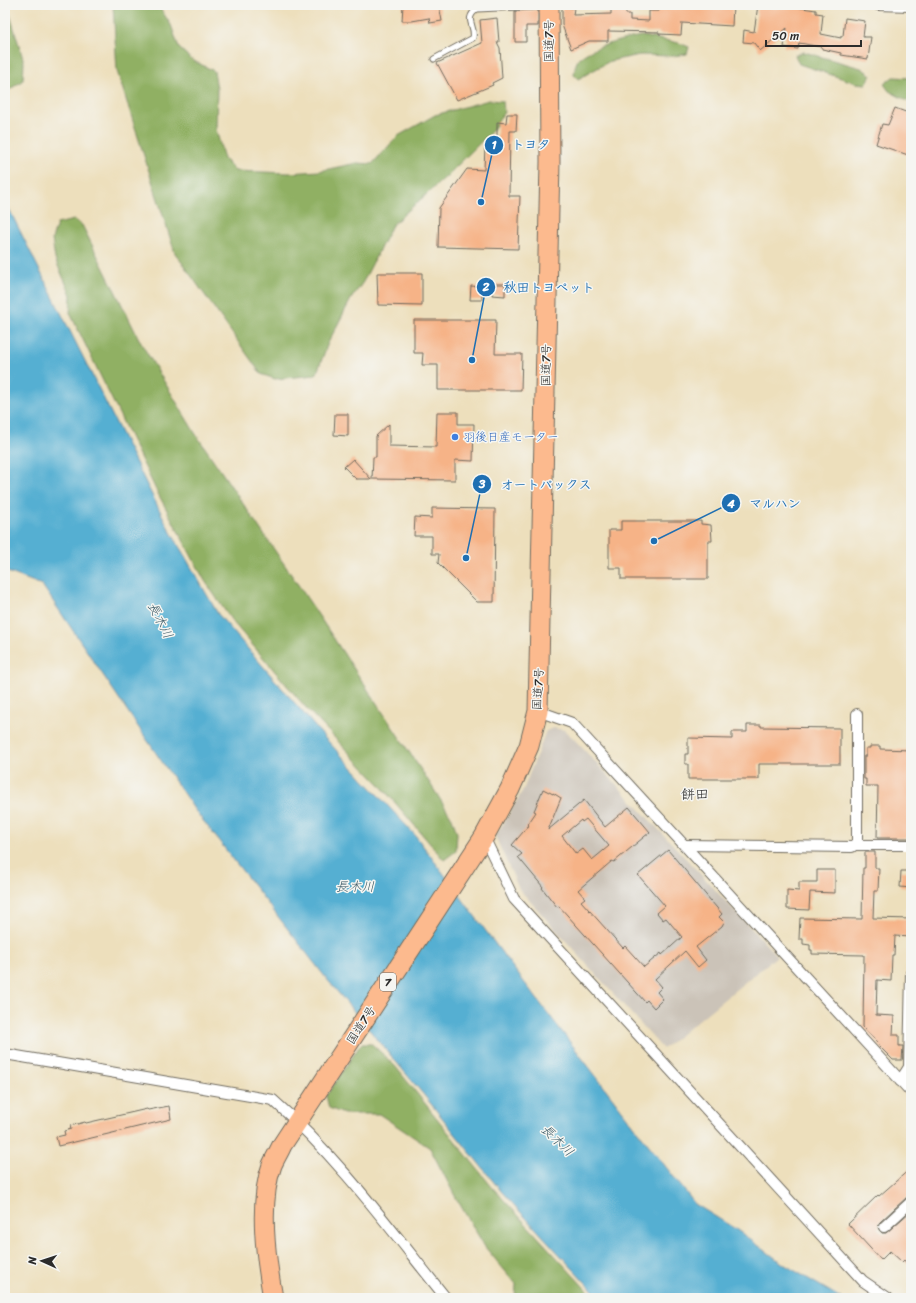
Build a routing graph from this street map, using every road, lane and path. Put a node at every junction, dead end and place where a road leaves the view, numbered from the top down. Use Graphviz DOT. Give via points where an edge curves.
graph roads {
  1 [pos="878,5"];
  2 [pos="550,6"];
  3 [pos="911,6"];
  4 [pos="434,59"];
  5 [pos="538,711"];
  6 [pos="857,714"];
  7 [pos="479,843"];
  8 [pos="684,845"];
  9 [pos="854,845"];
  10 [pos="911,845"];
  11 [pos="911,973"];
  12 [pos="911,993"];
  13 [pos="5,1054"];
  14 [pos="900,1081"];
  15 [pos="911,1092"];
  16 [pos="300,1119"];
  17 [pos="911,1202"];
  18 [pos="884,1227"];
  19 [pos="273,1298"];
  20 [pos="446,1298"];
  21 [pos="888,1298"];
  1 -- 3 [label="street"];
  2 -- 4 [label="lane" via="477,9 471,13 470,19 473,38"];
  2 -- 5 [label="highway, 国道7号 / 7" via="550,162"];
  5 -- 7 [label="highway, 国道7号 / 7" via="529,746 510,789"];
  5 -- 8 [label="street" via="572,724"];
  6 -- 9 [label="street" via="857,842"];
  7 -- 16 [label="highway, 国道7号 / 7"];
  7 -- 21 [label="street" via="514,899 863,1281"];
  8 -- 9 [label="street" via="852,848"];
  8 -- 14 [label="street"];
  9 -- 10 [label="street"];
  11 -- 12 [label="street"];
  12 -- 14 [label="street" via="909,1067"];
  13 -- 16 [label="street" via="273,1100"];
  14 -- 15 [label="street"];
  16 -- 19 [label="highway, 国道7号 / 7" via="272,1166 266,1190 265,1239"];
  16 -- 20 [label="street"];
  17 -- 18 [label="street"];
}
